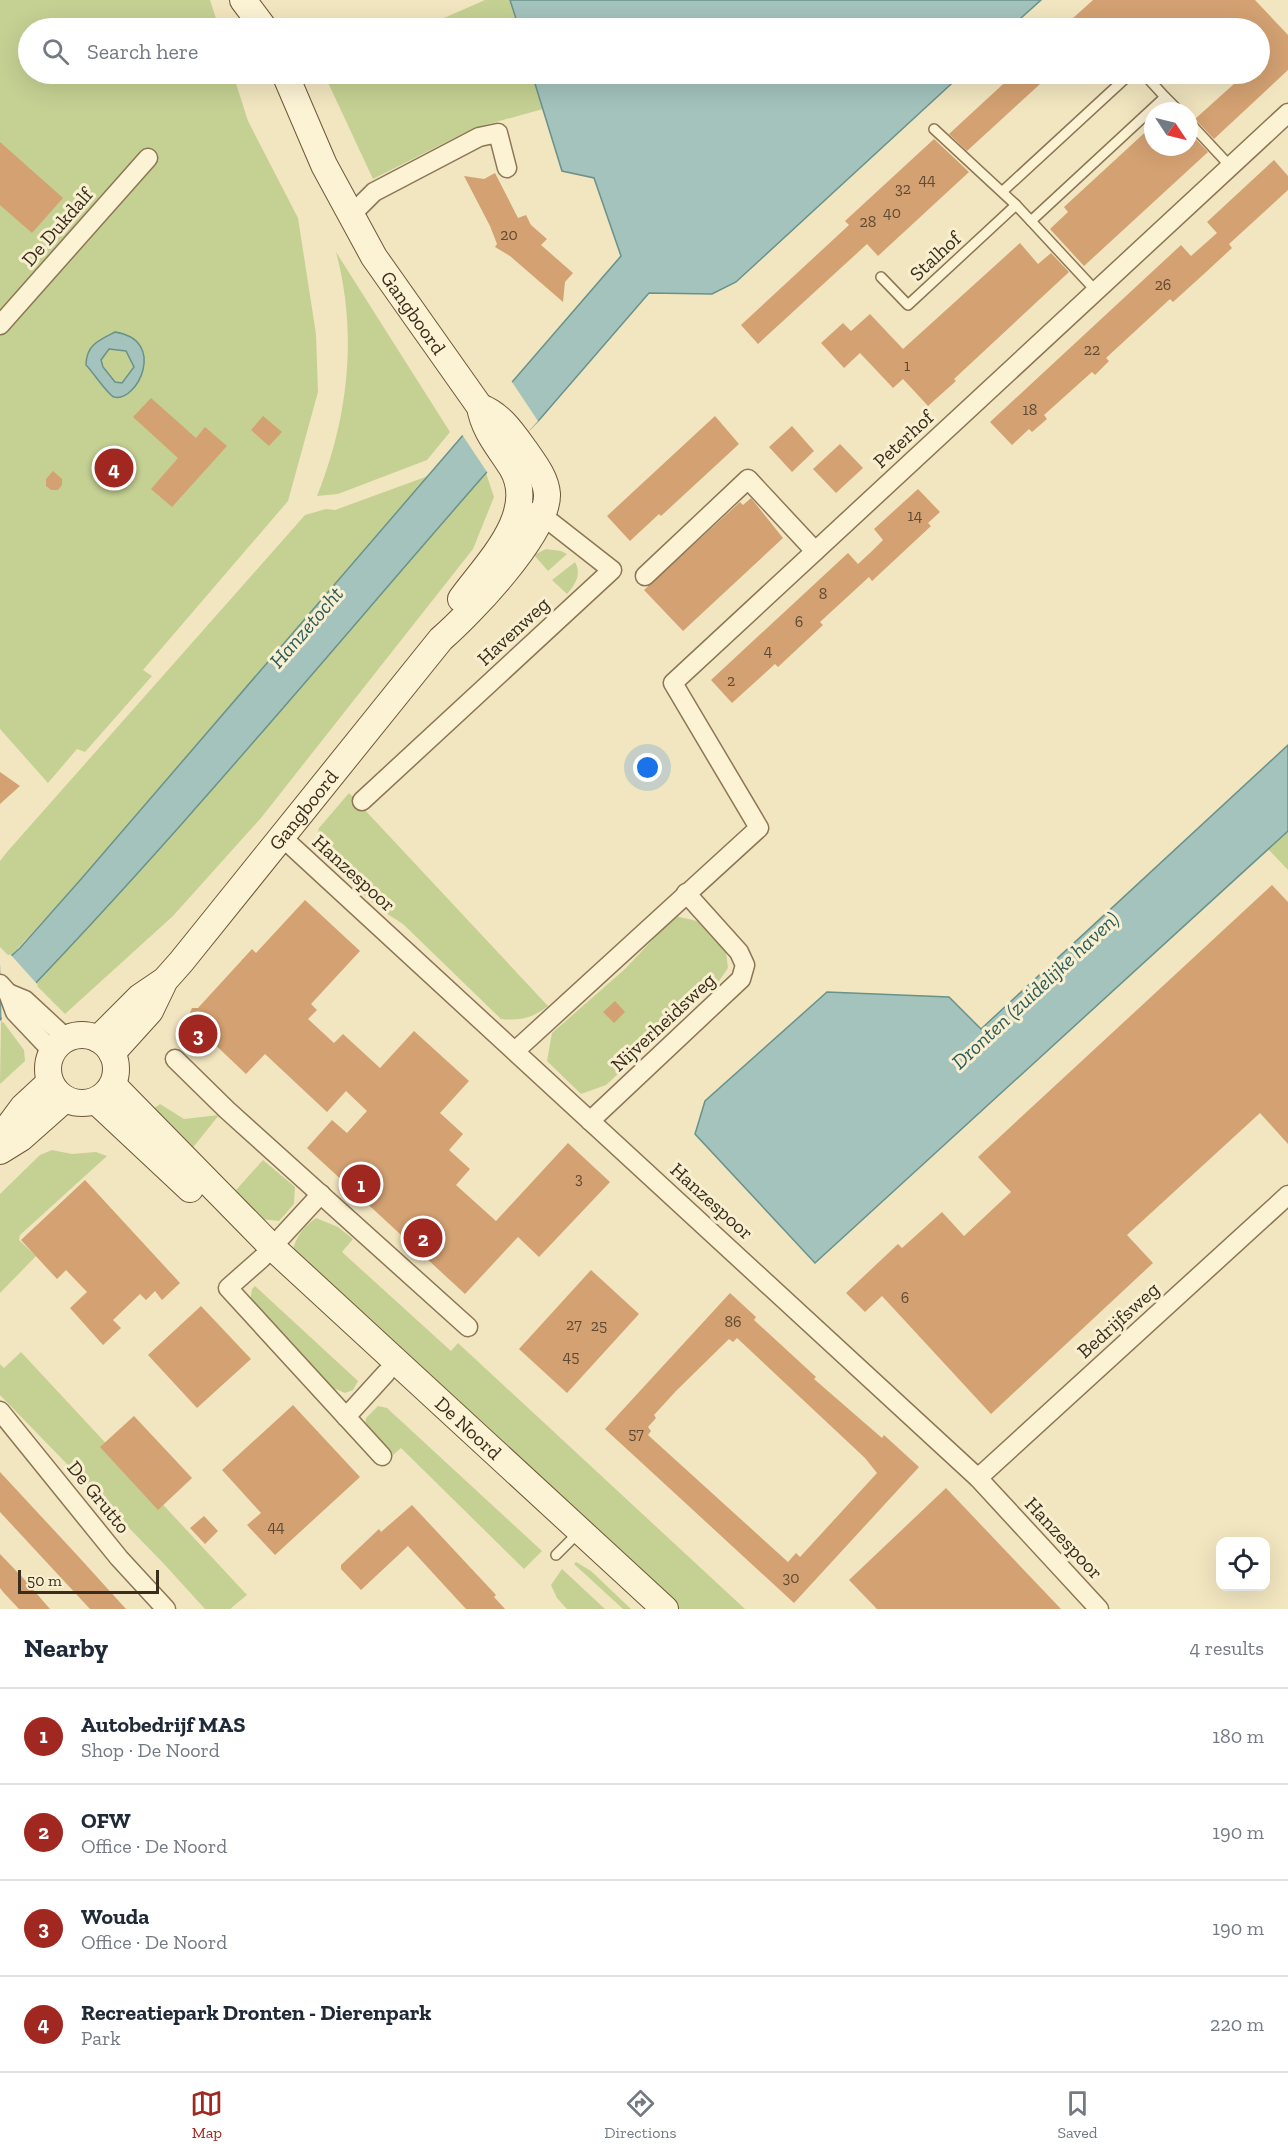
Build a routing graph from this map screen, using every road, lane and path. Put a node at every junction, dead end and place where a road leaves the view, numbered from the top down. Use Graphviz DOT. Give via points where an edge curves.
graph roads {
  1 [pos="243,0"];
  2 [pos="262,0"];
  3 [pos="258,18"];
  4 [pos="265,18"];
  5 [pos="289,84"];
  6 [pos="1119,84"];
  7 [pos="1154,84"];
  8 [pos="1165,97"];
  9 [pos="1170,102"];
  10 [pos="1288,113"];
  11 [pos="934,129"];
  12 [pos="1198,132"];
  13 [pos="148,158"];
  14 [pos="1230,166"];
  15 [pos="507,168"];
  16 [pos="1003,191"];
  17 [pos="1016,205"];
  18 [pos="351,215"];
  19 [pos="1031,221"];
  20 [pos="881,277"];
  21 [pos="1096,291"];
  22 [pos="0,325"];
  23 [pos="531,511"];
  24 [pos="815,551"];
  25 [pos="645,576"];
  26 [pos="362,801"];
  27 [pos="282,838"];
  28 [pos="686,893"];
  29 [pos="4,988"];
  30 [pos="52,1038"];
  31 [pos="105,1046"];
  32 [pos="515,1051"];
  33 [pos="175,1059"];
  34 [pos="57,1091"];
  35 [pos="105,1093"];
  36 [pos="591,1121"];
  37 [pos="0,1138"];
  38 [pos="0,1151"];
  39 [pos="321,1194"];
  40 [pos="1288,1196"];
  41 [pos="267,1252"];
  42 [pos="468,1327"];
  43 [pos="386,1374"];
  44 [pos="0,1411"];
  45 [pos="346,1417"];
  46 [pos="382,1456"];
  47 [pos="978,1478"];
  48 [pos="568,1543"];
  49 [pos="166,1609"];
  50 [pos="639,1609"];
  51 [pos="665,1609"];
  52 [pos="1099,1609"];
  1 -- 3 [label="main road"];
  2 -- 4 [label="main road"];
  5 -- 18 [label="main road, Gangboord" via="324,165"];
  6 -- 16 [label="lane"];
  7 -- 8 [label="lane"];
  8 -- 9 [label="lane"];
  8 -- 19 [label="lane"];
  10 -- 14 [label="street, Peterhof"];
  11 -- 16 [label="lane"];
  12 -- 14 [label="lane"];
  13 -- 22 [label="street, De Dukdalf"];
  14 -- 21 [label="street, Peterhof"];
  15 -- 18 [label="street" via="498,133 479,137 374,192"];
  16 -- 17 [label="lane"];
  17 -- 19 [label="lane"];
  17 -- 20 [label="lane, Stalhof" via="908,306"];
  18 -- 23 [label="main road, Gangboord" via="374,257 474,399 483,424 512,450 516,479"];
  19 -- 21 [label="lane"];
  21 -- 24 [label="street, Peterhof"];
  23 -- 26 [label="street, Havenweg" via="612,570"];
  23 -- 27 [label="main road, Gangboord" via="519,553 472,610 441,639"];
  24 -- 25 [label="street" via="748,479"];
  24 -- 28 [label="street, Peterhof" via="673,683 759,828"];
  27 -- 31 [label="main road, Gangboord" via="165,980 150,1011"];
  27 -- 32 [label="street, Hanzespoor"];
  28 -- 32 [label="street"];
  28 -- 36 [label="street, Nijverheidsweg" via="739,952 745,965 741,980"];
  29 -- 30 [label="street" via="15,1012"];
  30 -- 31 [label="main road" via="77,1035"];
  30 -- 34 [label="main road" via="48,1061"];
  31 -- 35 [label="main road" via="116,1069"];
  32 -- 36 [label="street, Hanzespoor"];
  33 -- 39 [label="street"];
  34 -- 35 [label="main road" via="75,1103"];
  34 -- 37 [label="main road" via="8,1124"];
  34 -- 38 [label="main road" via="21,1138"];
  35 -- 41 [label="main road, De Noord"];
  36 -- 47 [label="street, Hanzespoor"];
  39 -- 41 [label="street"];
  39 -- 42 [label="street"];
  40 -- 47 [label="street, Bedrijfsweg"];
  41 -- 43 [label="main road, De Noord"];
  41 -- 45 [label="street" via="228,1288"];
  41 -- 48 [label="main road, De Noord"];
  43 -- 45 [label="street"];
  43 -- 48 [label="main road, De Noord"];
  44 -- 49 [label="street, De Grutto" via="119,1558"];
  45 -- 46 [label="street"];
  47 -- 52 [label="street, Hanzespoor"];
  48 -- 50 [label="main road, De Noord"];
  48 -- 51 [label="main road, De Noord"];
}
